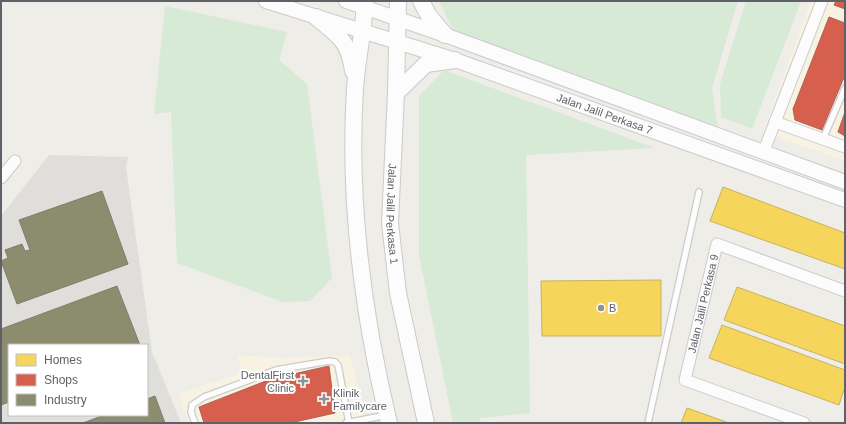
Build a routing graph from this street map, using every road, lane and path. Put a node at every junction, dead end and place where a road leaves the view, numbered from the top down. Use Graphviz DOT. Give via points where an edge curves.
graph roads {
  1 [pos="266,1"];
  2 [pos="346,1"];
  3 [pos="398,1"];
  4 [pos="421,1"];
  5 [pos="822,1"];
  6 [pos="365,4"];
  7 [pos="316,17"];
  8 [pos="398,18"];
  9 [pos="362,31"];
  10 [pos="445,35"];
  11 [pos="398,43"];
  12 [pos="455,60"];
  13 [pos="355,88"];
  14 [pos="845,88"];
  15 [pos="396,93"];
  16 [pos="775,122"];
  17 [pos="823,139"];
  18 [pos="845,147"];
  19 [pos="763,153"];
  20 [pos="15,161"];
  21 [pos="1,178"];
  22 [pos="845,182"];
  23 [pos="699,192"];
  24 [pos="845,200"];
  25 [pos="845,291"];
  26 [pos="388,419"];
  27 [pos="366,421"];
  28 [pos="195,423"];
  29 [pos="348,423"];
  30 [pos="426,423"];
  31 [pos="648,423"];
  32 [pos="804,423"];
  1 -- 7 [label="street, Jalan Jalil Perkasa 7"];
  2 -- 6 [label="street, Jalan Jalil Perkasa 7"];
  3 -- 8 [label="main road, Jalan Jalil Perkasa 1"];
  4 -- 10 [label="main road" via="429,16"];
  5 -- 16 [label="street"];
  6 -- 8 [label="street, Jalan Jalil Perkasa 7"];
  6 -- 9 [label="main road"];
  7 -- 9 [label="street, Jalan Jalil Perkasa 7"];
  7 -- 13 [label="main road" via="345,44 350,54"];
  8 -- 10 [label="street, Jalan Jalil Perkasa 7"];
  8 -- 11 [label="main road, Jalan Jalil Perkasa 1"];
  9 -- 11 [label="street, Jalan Jalil Perkasa 7"];
  9 -- 13 [label="main road"];
  10 -- 19 [label="street, Jalan Jalil Perkasa 7"];
  11 -- 12 [label="street, Jalan Jalil Perkasa 7"];
  11 -- 15 [label="main road, Jalan Jalil Perkasa 1"];
  12 -- 15 [label="main road" via="426,64"];
  12 -- 24 [label="street, Jalan Jalil Perkasa 7"];
  13 -- 26 [label="main road" via="356,224 366,306"];
  14 -- 17 [label="lane"];
  15 -- 30 [label="main road, Jalan Jalil Perkasa 1" via="390,223 398,292"];
  16 -- 17 [label="street"];
  16 -- 19 [label="street"];
  17 -- 18 [label="street"];
  19 -- 22 [label="street, Jalan Jalil Perkasa 7"];
  20 -- 21 [label="street"];
  23 -- 31 [label="lane"];
  25 -- 32 [label="street, Jalan Jalil Perkasa 9" via="717,244 685,380"];
  26 -- 27 [label="lane"];
  27 -- 29 [label="lane"];
  28 -- 29 [label="lane" via="191,412 192,405 204,396 276,370 329,361 338,365"];
}
